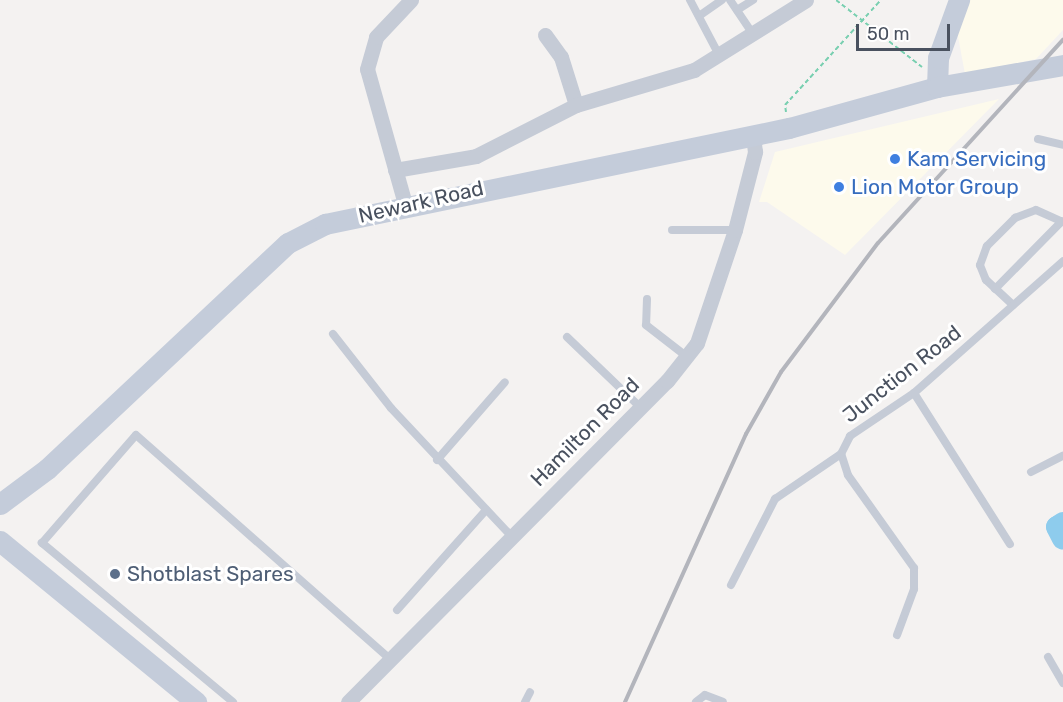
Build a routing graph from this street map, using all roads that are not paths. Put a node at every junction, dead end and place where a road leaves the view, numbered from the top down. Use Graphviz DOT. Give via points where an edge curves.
graph roads {
  1 [pos="411,0"];
  2 [pos="690,0"];
  3 [pos="722,0"];
  4 [pos="730,0"];
  5 [pos="753,0"];
  6 [pos="959,0"];
  7 [pos="805,1"];
  8 [pos="736,10"];
  9 [pos="699,16"];
  10 [pos="752,33"];
  11 [pos="545,35"];
  12 [pos="720,56"];
  13 [pos="1063,65"];
  14 [pos="936,79"];
  15 [pos="576,105"];
  16 [pos="753,135"];
  17 [pos="1038,139"];
  18 [pos="1063,146"];
  19 [pos="395,170"];
  20 [pos="405,204"];
  21 [pos="1063,222"];
  22 [pos="672,230"];
  23 [pos="735,230"];
  24 [pos="1063,261"];
  25 [pos="995,289"];
  26 [pos="647,299"];
  27 [pos="1013,305"];
  28 [pos="333,334"];
  29 [pos="567,337"];
  30 [pos="687,356"];
  31 [pos="505,382"];
  32 [pos="914,393"];
  33 [pos="640,407"];
  34 [pos="841,454"];
  35 [pos="1063,456"];
  36 [pos="437,460"];
  37 [pos="1031,471"];
  38 [pos="0,504"];
  39 [pos="486,510"];
  40 [pos="511,536"];
  41 [pos="0,541"];
  42 [pos="1010,544"];
  43 [pos="731,585"];
  44 [pos="397,610"];
  45 [pos="897,634"];
  46 [pos="1048,657"];
  47 [pos="390,659"];
  48 [pos="1063,683"];
  49 [pos="530,692"];
  50 [pos="196,702"];
  51 [pos="233,702"];
  52 [pos="348,702"];
  53 [pos="525,702"];
  54 [pos="696,702"];
  55 [pos="723,702"];
  1 -- 19 [label="street" via="376,37 368,69"];
  2 -- 9 [label="lane"];
  3 -- 9 [label="lane"];
  4 -- 8 [label="lane"];
  5 -- 8 [label="lane"];
  6 -- 14 [label="main road"];
  7 -- 10 [label="street, Newark Road"];
  8 -- 10 [label="lane"];
  9 -- 12 [label="lane"];
  10 -- 12 [label="street, Newark Road"];
  11 -- 15 [label="street" via="561,57"];
  12 -- 15 [label="street, Newark Road"];
  13 -- 14 [label="main road, Newark Road"];
  14 -- 16 [label="main road, Newark Road" via="789,128"];
  15 -- 19 [label="street, Newark Road" via="476,156"];
  16 -- 20 [label="main road, Newark Road"];
  16 -- 23 [label="street, Hamilton Road" via="755,152"];
  17 -- 18 [label="lane"];
  19 -- 20 [label="street"];
  20 -- 38 [label="main road, Newark Road" via="325,224 288,243 47,469"];
  21 -- 25 [label="lane"];
  21 -- 25 [label="lane" via="1036,210 1015,218 987,246 980,265"];
  22 -- 23 [label="lane"];
  23 -- 30 [label="street, Hamilton Road" via="697,343"];
  24 -- 27 [label="lane, Junction Road"];
  25 -- 27 [label="lane"];
  26 -- 30 [label="lane" via="646,325"];
  27 -- 32 [label="lane, Junction Road"];
  28 -- 36 [label="lane"];
  29 -- 33 [label="lane"];
  30 -- 33 [label="street, Hamilton Road"];
  31 -- 36 [label="lane"];
  32 -- 34 [label="lane, Junction Road" via="850,436"];
  32 -- 42 [label="lane"];
  33 -- 40 [label="street, Hamilton Road"];
  34 -- 43 [label="lane" via="774,499"];
  34 -- 45 [label="lane, Junction Road" via="848,475 914,568 914,589"];
  35 -- 37 [label="lane"];
  36 -- 39 [label="lane"];
  39 -- 40 [label="lane"];
  39 -- 44 [label="lane"];
  40 -- 47 [label="street, Hamilton Road"];
  41 -- 50 [label="main road"];
  46 -- 48 [label="lane"];
  47 -- 51 [label="lane" via="136,435 42,543"];
  47 -- 52 [label="street, Hamilton Road"];
  49 -- 53 [label="lane"];
  54 -- 55 [label="lane" via="705,695"];
}
